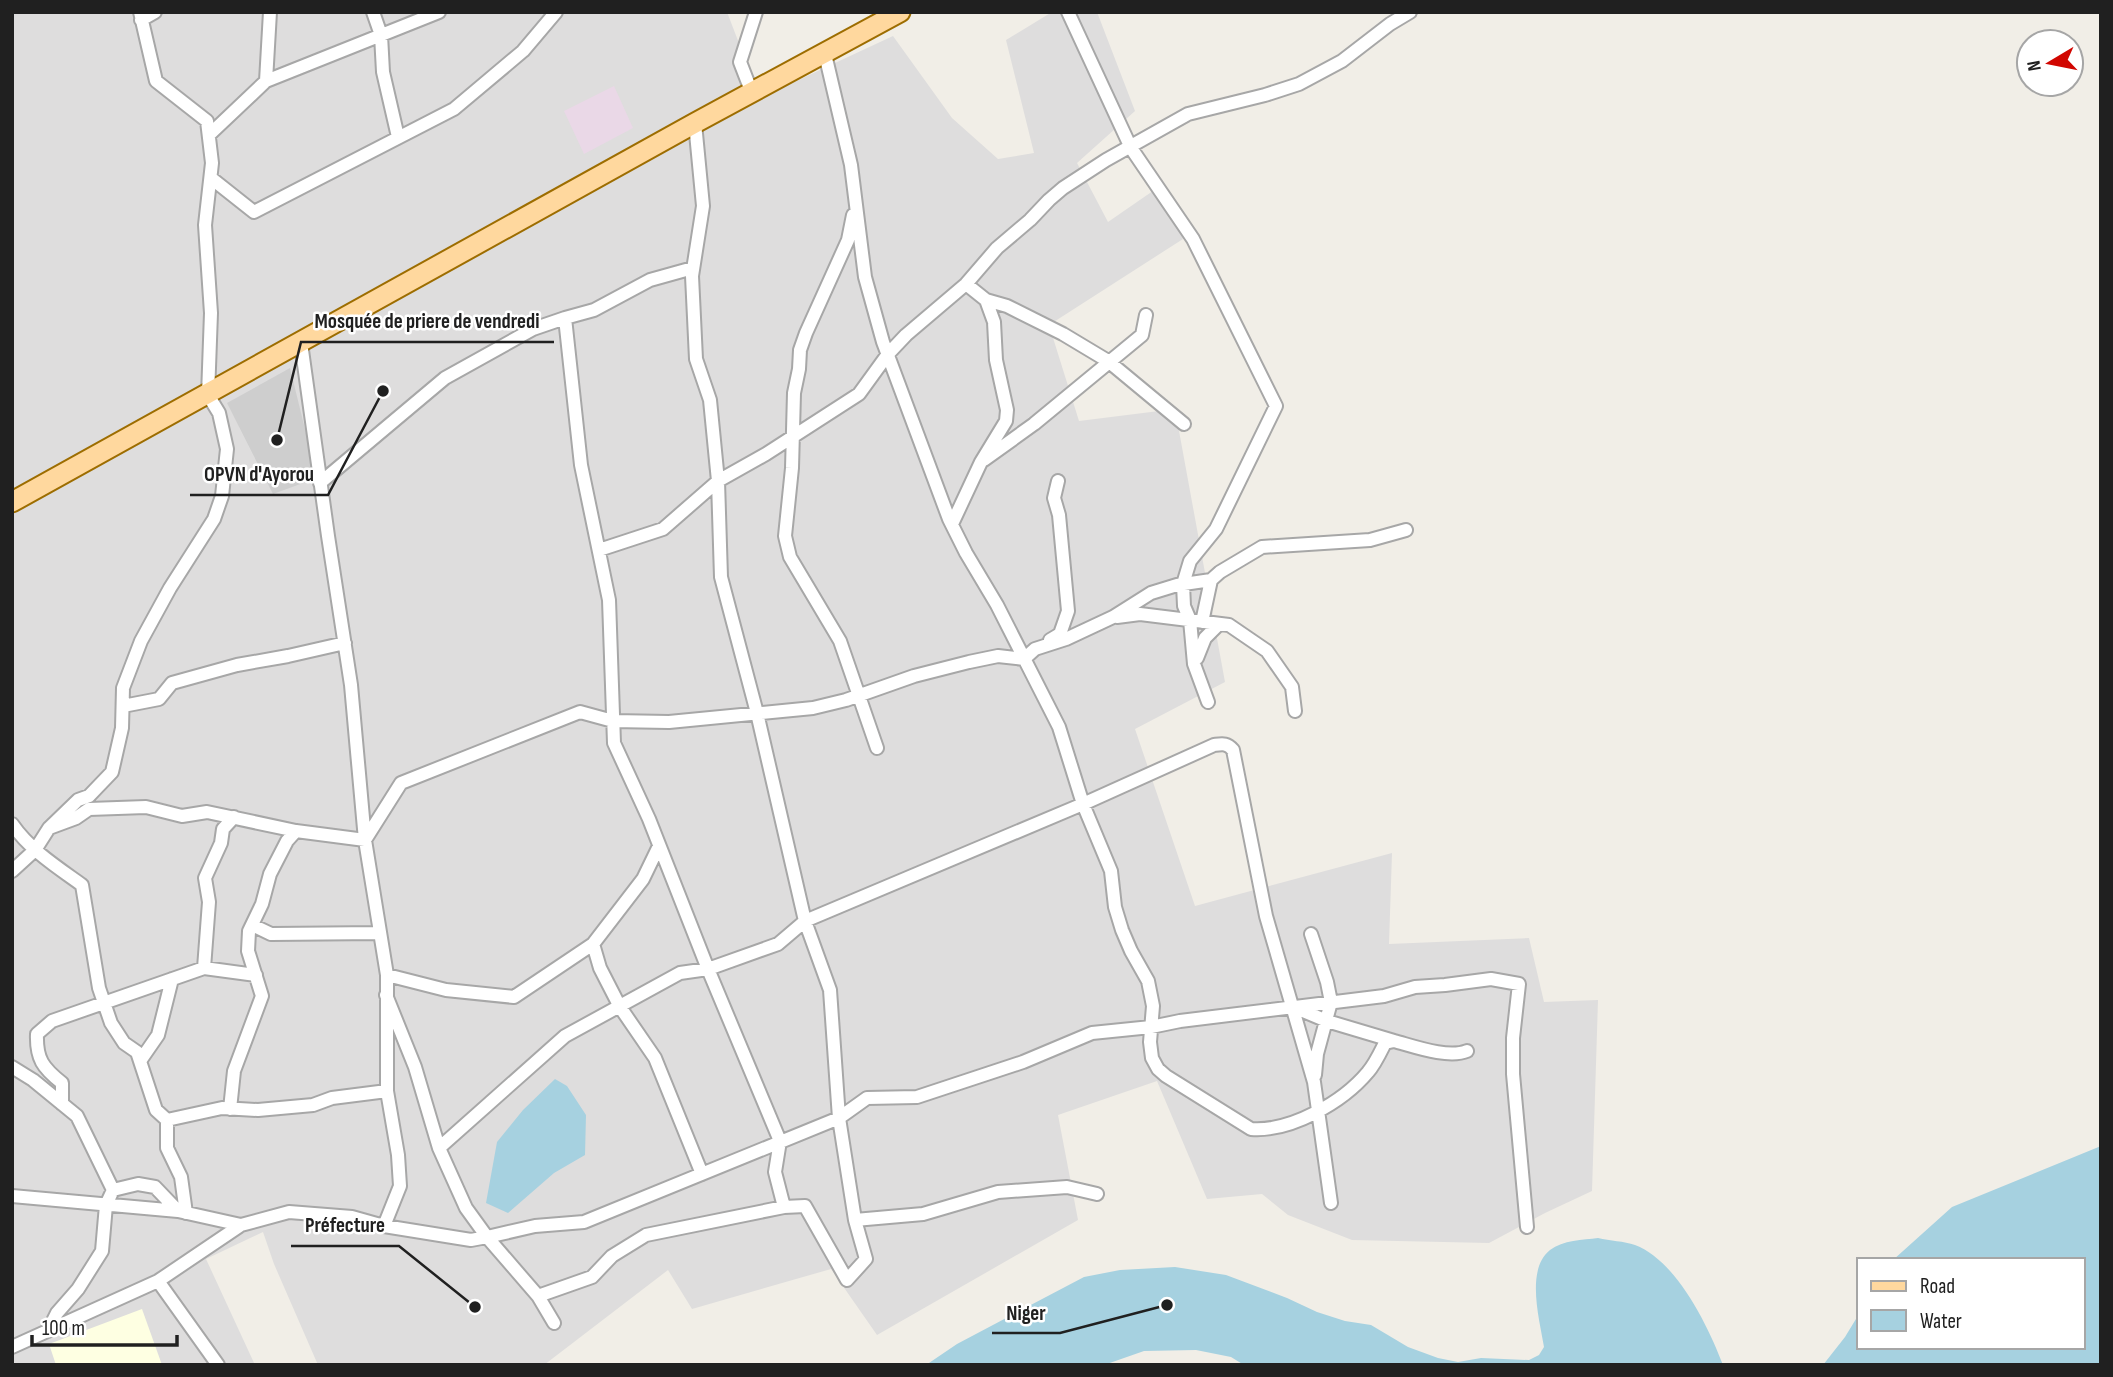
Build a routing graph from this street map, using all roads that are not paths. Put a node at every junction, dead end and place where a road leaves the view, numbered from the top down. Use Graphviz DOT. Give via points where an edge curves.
graph roads {
  1 [pos="155,12"];
  2 [pos="270,12"];
  3 [pos="373,12"];
  4 [pos="439,12"];
  5 [pos="556,12"];
  6 [pos="756,12"];
  7 [pos="1068,12"];
  8 [pos="1410,12"];
  9 [pos="894,14"];
  10 [pos="140,16"];
  11 [pos="381,35"];
  12 [pos="825,54"];
  13 [pos="266,81"];
  14 [pos="752,93"];
  15 [pos="695,123"];
  16 [pos="209,135"];
  17 [pos="398,137"];
  18 [pos="1130,146"];
  19 [pos="211,178"];
  20 [pos="856,204"];
  21 [pos="693,268"];
  22 [pos="966,284"];
  23 [pos="986,300"];
  24 [pos="1146,315"];
  25 [pos="565,318"];
  26 [pos="301,343"];
  27 [pos="888,354"];
  28 [pos="1108,361"];
  29 [pos="208,394"];
  30 [pos="1184,424"];
  31 [pos="793,437"];
  32 [pos="981,463"];
  33 [pos="718,481"];
  34 [pos="1058,481"];
  35 [pos="320,483"];
  36 [pos="12,502"];
  37 [pos="952,524"];
  38 [pos="1406,530"];
  39 [pos="599,551"];
  40 [pos="1211,580"];
  41 [pos="1184,584"];
  42 [pos="1113,617"];
  43 [pos="1196,621"];
  44 [pos="1219,624"];
  45 [pos="345,643"];
  46 [pos="1035,649"];
  47 [pos="1024,659"];
  48 [pos="1194,664"];
  49 [pos="860,695"];
  50 [pos="1208,702"];
  51 [pos="122,706"];
  52 [pos="1295,711"];
  53 [pos="757,713"];
  54 [pos="614,721"];
  55 [pos="877,748"];
  56 [pos="1083,804"];
  57 [pos="234,817"];
  58 [pos="12,824"];
  59 [pos="49,828"];
  60 [pos="296,831"];
  61 [pos="365,840"];
  62 [pos="659,846"];
  63 [pos="35,850"];
  64 [pos="12,871"];
  65 [pos="805,921"];
  66 [pos="252,925"];
  67 [pos="380,933"];
  68 [pos="1311,933"];
  69 [pos="593,944"];
  70 [pos="204,968"];
  71 [pos="708,969"];
  72 [pos="256,975"];
  73 [pos="387,975"];
  74 [pos="172,979"];
  75 [pos="386,995"];
  76 [pos="1331,1002"];
  77 [pos="104,1003"];
  78 [pos="620,1007"];
  79 [pos="1292,1007"];
  80 [pos="1327,1021"];
  81 [pos="1151,1027"];
  82 [pos="1394,1041"];
  83 [pos="1467,1051"];
  84 [pos="140,1061"];
  85 [pos="12,1067"];
  86 [pos="1314,1082"];
  87 [pos="387,1091"];
  88 [pos="62,1104"];
  89 [pos="230,1109"];
  90 [pos="1317,1113"];
  91 [pos="839,1118"];
  92 [pos="167,1120"];
  93 [pos="780,1141"];
  94 [pos="439,1149"];
  95 [pos="702,1174"];
  96 [pos="113,1190"];
  97 [pos="1097,1194"];
  98 [pos="12,1196"];
  99 [pos="1331,1203"];
  100 [pos="106,1205"];
  101 [pos="784,1207"];
  102 [pos="182,1212"];
  103 [pos="855,1220"];
  104 [pos="241,1225"];
  105 [pos="384,1226"];
  106 [pos="1527,1227"];
  107 [pos="487,1237"];
  108 [pos="158,1281"];
  109 [pos="538,1296"];
  110 [pos="554,1323"];
  111 [pos="48,1331"];
  112 [pos="13,1346"];
  113 [pos="218,1365"];
  1 -- 10 [label="street"];
  2 -- 13 [label="street"];
  3 -- 11 [label="street"];
  4 -- 11 [label="street"];
  5 -- 17 [label="street" via="523,51 454,109"];
  6 -- 14 [label="street" via="740,62"];
  7 -- 18 [label="street"];
  8 -- 18 [label="street" via="1342,61 1299,84 1188,114"];
  9 -- 12 [label="main road"];
  10 -- 16 [label="street" via="156,80 206,121"];
  11 -- 13 [label="street"];
  11 -- 17 [label="street" via="383,72"];
  12 -- 14 [label="main road"];
  12 -- 20 [label="street"];
  13 -- 16 [label="street"];
  14 -- 15 [label="main road"];
  15 -- 21 [label="street" via="703,206"];
  15 -- 26 [label="main road"];
  16 -- 19 [label="street"];
  17 -- 19 [label="street" via="254,212"];
  18 -- 22 [label="street" via="1056,194 997,248"];
  18 -- 41 [label="street" via="1193,239 1276,406 1216,529 1190,561"];
  19 -- 29 [label="street" via="205,225 211,313"];
  20 -- 27 [label="street" via="865,276"];
  20 -- 31 [label="street" via="848,240 800,349"];
  21 -- 25 [label="street" via="650,280 594,310"];
  21 -- 33 [label="street" via="696,359 710,400"];
  22 -- 23 [label="street"];
  22 -- 27 [label="street"];
  23 -- 28 [label="street" via="1030,317"];
  23 -- 32 [label="street" via="994,322 996,360 1007,410 1006,421"];
  24 -- 28 [label="street" via="1142,335"];
  25 -- 35 [label="street" via="533,329 445,378"];
  25 -- 39 [label="street" via="581,465"];
  26 -- 29 [label="main road"];
  26 -- 35 [label="street"];
  27 -- 31 [label="street" via="859,394"];
  27 -- 37 [label="street"];
  28 -- 30 [label="street"];
  28 -- 32 [label="street"];
  29 -- 36 [label="main road"];
  29 -- 51 [label="street" via="219,413 228,449 222,496 214,519 141,641 123,688"];
  31 -- 33 [label="street"];
  31 -- 49 [label="street" via="785,536 790,557 839,641"];
  32 -- 37 [label="street"];
  33 -- 39 [label="street" via="663,529"];
  33 -- 53 [label="street" via="721,577"];
  34 -- 46 [label="street" via="1054,498 1068,611 1060,634"];
  35 -- 45 [label="street"];
  37 -- 47 [label="street"];
  38 -- 40 [label="street" via="1370,540 1262,547"];
  39 -- 54 [label="street" via="609,600"];
  40 -- 41 [label="street"];
  40 -- 43 [label="street"];
  41 -- 42 [label="street" via="1151,593"];
  41 -- 43 [label="street" via="1184,606"];
  42 -- 43 [label="street" via="1140,614"];
  42 -- 46 [label="street"];
  43 -- 44 [label="street"];
  43 -- 48 [label="street"];
  44 -- 48 [label="street" via="1205,638"];
  44 -- 52 [label="street" via="1229,625 1267,651 1292,687"];
  45 -- 51 [label="street" via="172,683 159,699"];
  45 -- 61 [label="street"];
  46 -- 47 [label="street"];
  47 -- 49 [label="street" via="998,656 969,662"];
  47 -- 56 [label="street" via="1059,727"];
  48 -- 50 [label="street"];
  49 -- 53 [label="street" via="813,708"];
  49 -- 55 [label="street"];
  51 -- 59 [label="street" via="112,772"];
  53 -- 54 [label="street" via="668,722"];
  53 -- 65 [label="street"];
  54 -- 61 [label="street" via="580,712 401,783"];
  54 -- 62 [label="street" via="614,743"];
  56 -- 65 [label="street"];
  56 -- 79 [label="street" via="1214,745 1229,745 1266,916"];
  56 -- 81 [label="street" via="1111,871 1122,930 1148,981"];
  57 -- 59 [label="street" via="206,812 182,816 146,807 89,809"];
  57 -- 60 [label="street"];
  57 -- 70 [label="street" via="223,829 205,878 209,902"];
  58 -- 63 [label="street"];
  59 -- 63 [label="street"];
  60 -- 61 [label="street"];
  60 -- 66 [label="street" via="270,874"];
  61 -- 67 [label="street"];
  62 -- 69 [label="street" via="643,879"];
  62 -- 71 [label="street"];
  63 -- 64 [label="street"];
  63 -- 77 [label="street" via="82,885"];
  65 -- 71 [label="street" via="778,944"];
  65 -- 91 [label="street" via="830,990"];
  66 -- 67 [label="street" via="271,934"];
  66 -- 72 [label="street" via="248,951"];
  67 -- 73 [label="street"];
  68 -- 76 [label="street"];
  69 -- 73 [label="street" via="514,997 446,990"];
  69 -- 78 [label="street"];
  70 -- 72 [label="street"];
  70 -- 74 [label="street"];
  71 -- 78 [label="street" via="680,973"];
  71 -- 93 [label="street"];
  72 -- 89 [label="street" via="262,996 234,1071"];
  73 -- 75 [label="street"];
  74 -- 77 [label="street"];
  74 -- 84 [label="street" via="158,1035"];
  75 -- 87 [label="street"];
  75 -- 94 [label="street" via="415,1067"];
  76 -- 79 [label="street"];
  76 -- 80 [label="street"];
  76 -- 106 [label="street" via="1491,979 1519,984 1513,1074"];
  77 -- 84 [label="street" via="111,1023"];
  77 -- 88 [label="street" via="52,1021 37,1034 36,1051 46,1070 62,1083"];
  78 -- 94 [label="street" via="565,1036"];
  78 -- 95 [label="street" via="655,1058"];
  79 -- 80 [label="street"];
  79 -- 81 [label="street"];
  79 -- 86 [label="street"];
  80 -- 82 [label="street"];
  80 -- 86 [label="street"];
  81 -- 90 [label="street" via="1152,1058 1158,1069 1251,1129 1297,1122"];
  81 -- 91 [label="street" via="1092,1033 1023,1062 917,1097 867,1098"];
  82 -- 83 [label="street" via="1448,1054"];
  82 -- 90 [label="street" via="1385,1043 1369,1071"];
  84 -- 92 [label="street" via="156,1110"];
  85 -- 88 [label="street"];
  86 -- 90 [label="street"];
  87 -- 89 [label="street" via="313,1105"];
  87 -- 105 [label="street" via="400,1186"];
  88 -- 96 [label="street" via="77,1116"];
  89 -- 92 [label="street"];
  90 -- 99 [label="street"];
  91 -- 93 [label="street"];
  91 -- 103 [label="street"];
  92 -- 102 [label="street" via="167,1148 181,1177"];
  93 -- 95 [label="street"];
  93 -- 101 [label="street" via="775,1172"];
  94 -- 107 [label="street" via="466,1208"];
  95 -- 107 [label="street" via="584,1222 535,1226"];
  96 -- 100 [label="street"];
  96 -- 102 [label="street" via="138,1184 155,1187"];
  97 -- 103 [label="street" via="1067,1187 998,1192 923,1214"];
  98 -- 100 [label="street"];
  100 -- 102 [label="street"];
  100 -- 111 [label="street" via="102,1251"];
  101 -- 103 [label="street" via="805,1206 847,1280 866,1259"];
  101 -- 109 [label="street" via="646,1235 612,1256 592,1277"];
  102 -- 104 [label="street"];
  104 -- 105 [label="street" via="289,1212 352,1217"];
  104 -- 108 [label="street"];
  105 -- 107 [label="street" via="471,1240"];
  107 -- 109 [label="street"];
  108 -- 111 [label="street"];
  108 -- 113 [label="street"];
  109 -- 110 [label="street"];
  111 -- 112 [label="street"];
}
